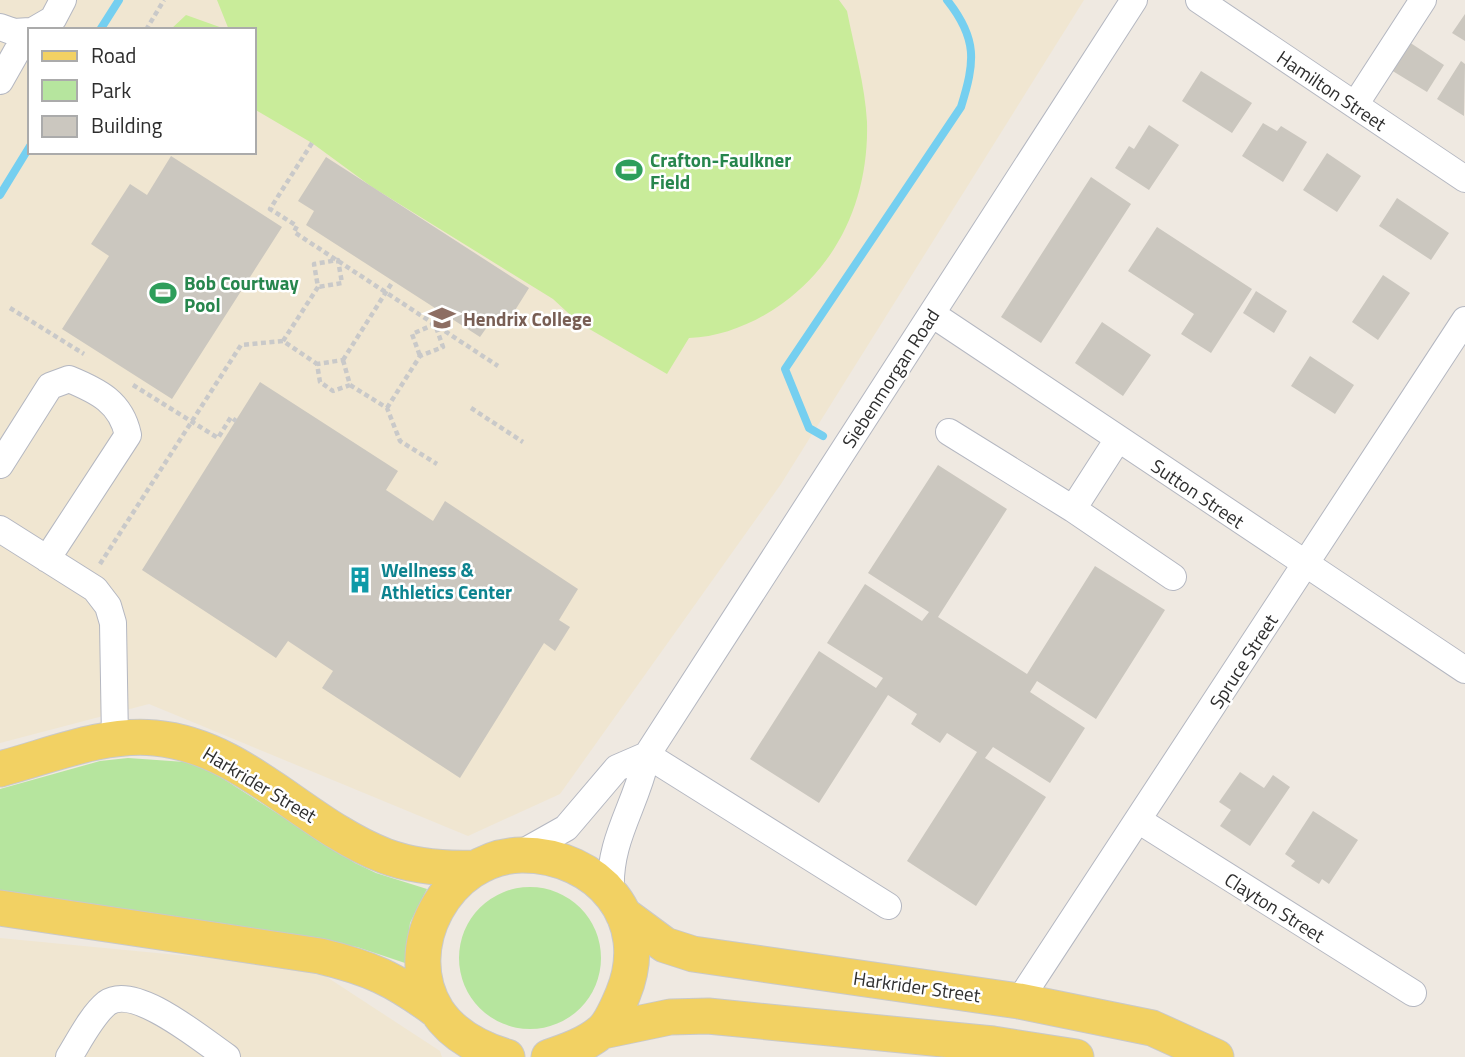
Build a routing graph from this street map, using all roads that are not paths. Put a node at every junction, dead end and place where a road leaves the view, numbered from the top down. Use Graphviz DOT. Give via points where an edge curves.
graph roads {
  1 [pos="63,0"];
  2 [pos="1134,0"];
  3 [pos="1199,0"];
  4 [pos="1423,0"];
  5 [pos="0,27"];
  6 [pos="40,28"];
  7 [pos="28,31"];
  8 [pos="28,39"];
  9 [pos="0,81"];
  10 [pos="1355,105"];
  11 [pos="1465,180"];
  12 [pos="932,314"];
  13 [pos="1465,320"];
  14 [pos="949,432"];
  15 [pos="1118,439"];
  16 [pos="0,465"];
  17 [pos="1073,509"];
  18 [pos="0,529"];
  19 [pos="47,559"];
  20 [pos="1307,566"];
  21 [pos="1173,577"];
  22 [pos="1465,670"];
  23 [pos="114,739"];
  24 [pos="647,755"];
  25 [pos="0,769"];
  26 [pos="1138,820"];
  27 [pos="518,855"];
  28 [pos="474,868"];
  29 [pos="617,902"];
  30 [pos="888,906"];
  31 [pos="0,908"];
  32 [pos="1413,993"];
  33 [pos="1019,1001"];
  34 [pos="455,1033"];
  35 [pos="574,1048"];
  36 [pos="989,1051"];
  37 [pos="73,1055"];
  38 [pos="227,1057"];
  39 [pos="507,1057"];
  40 [pos="1076,1057"];
  41 [pos="1216,1057"];
  1 -- 6 [label="street" via="53,19"];
  2 -- 12 [label="street, Siebenmorgan Road"];
  3 -- 10 [label="street, Hamilton Street"];
  4 -- 10 [label="street"];
  5 -- 7 [label="street"];
  8 -- 9 [label="street"];
  10 -- 11 [label="street, Hamilton Street"];
  12 -- 15 [label="street, Sutton Street"];
  12 -- 24 [label="street, Siebenmorgan Road"];
  13 -- 20 [label="street, Spruce Street"];
  14 -- 17 [label="street"];
  15 -- 17 [label="street"];
  15 -- 20 [label="street, Sutton Street"];
  16 -- 19 [label="street" via="50,386 69,379 101,392 125,419 128,435"];
  17 -- 21 [label="street"];
  18 -- 19 [label="street"];
  19 -- 23 [label="street" via="95,589 108,606 113,623"];
  20 -- 22 [label="street, Sutton Street"];
  20 -- 26 [label="street, Spruce Street"];
  23 -- 25 [label="main road, Harkrider Street"];
  23 -- 28 [label="main road, Harkrider Street" via="154,738 191,744 223,757 386,856 449,869"];
  24 -- 27 [label="street" via="617,768 566,828"];
  24 -- 29 [label="street, Siebenmorgan Road" via="641,784 610,865"];
  24 -- 30 [label="street"];
  26 -- 32 [label="street, Clayton Street"];
  26 -- 33 [label="street, Spruce Street"];
  27 -- 28 [label="main road"];
  27 -- 29 [label="main road, Harkrider Street" via="547,856 577,865 597,877"];
  28 -- 34 [label="main road" via="456,880 430,924 423,963 425,983"];
  29 -- 33 [label="main road, Harkrider Street" via="665,945 693,954"];
  29 -- 35 [label="main road" via="631,957 628,981"];
  31 -- 34 [label="main road" via="320,956 364,967 400,983"];
  33 -- 41 [label="main road, Harkrider Street" via="1152,1028"];
  34 -- 39 [label="main road"];
  35 -- 36 [label="main road" via="670,1017 708,1016"];
  36 -- 40 [label="main road"];
  37 -- 38 [label="street" via="108,1003 121,998 142,1000"];
}
